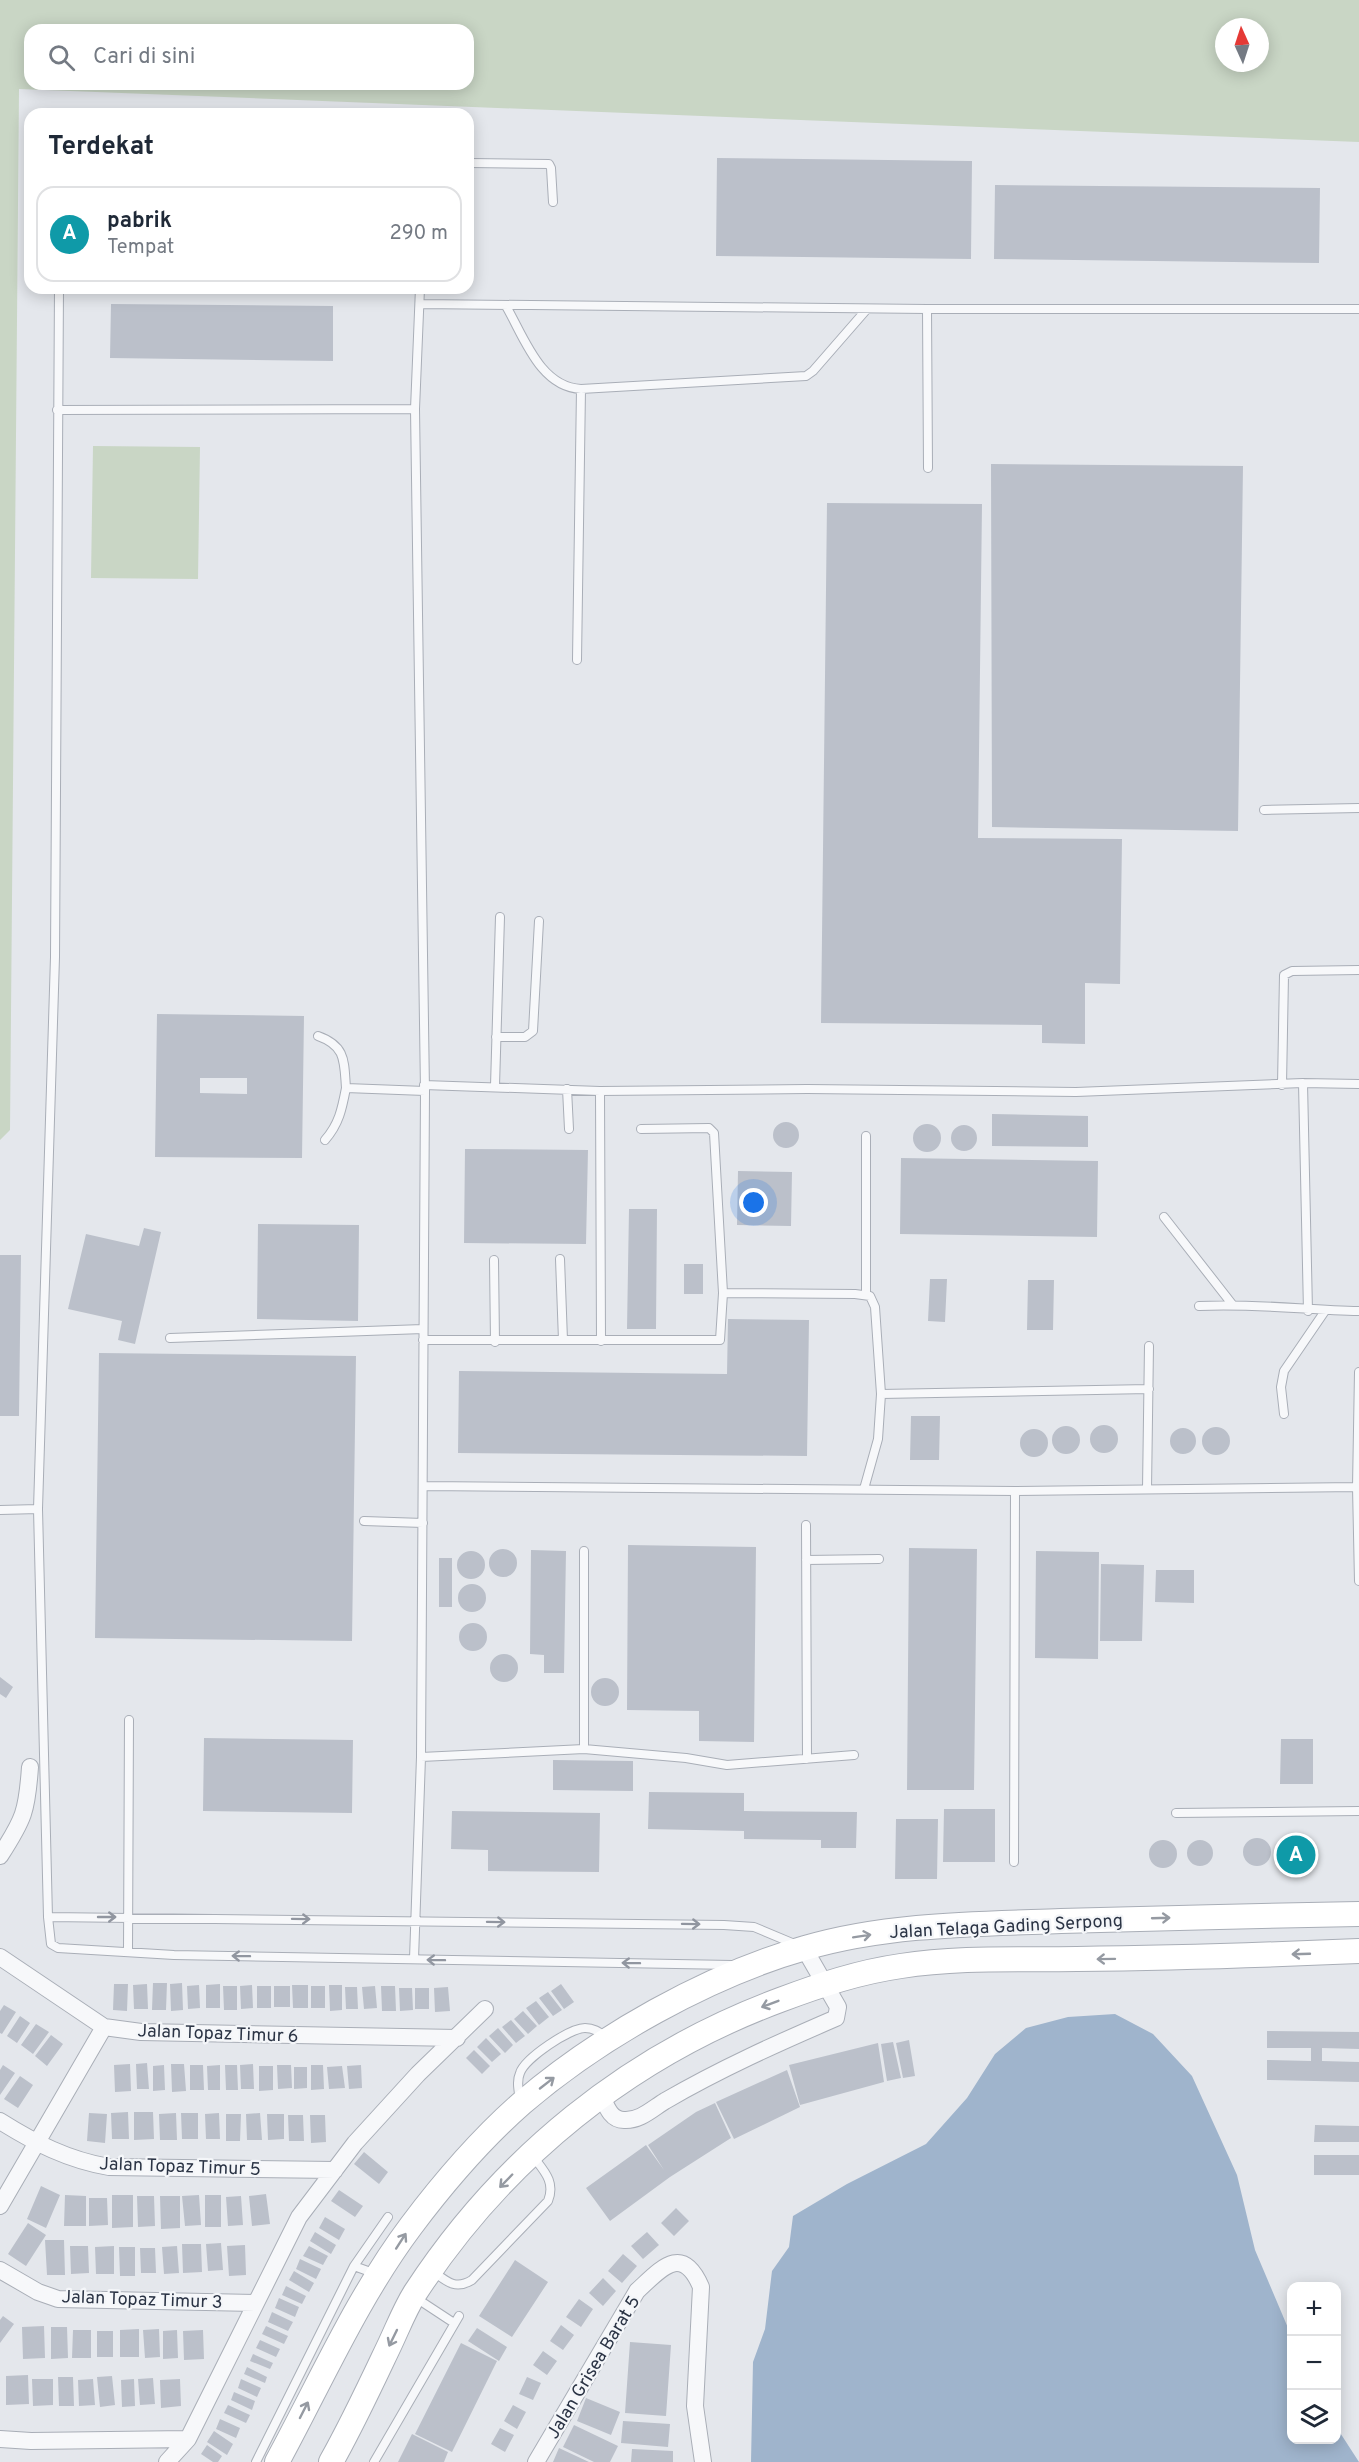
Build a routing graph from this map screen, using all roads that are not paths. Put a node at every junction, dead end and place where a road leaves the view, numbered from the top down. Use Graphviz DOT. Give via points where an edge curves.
graph roads {
  1 [pos="474,163"];
  2 [pos="553,202"];
  3 [pos="59,294"];
  4 [pos="420,294"];
  5 [pos="420,304"];
  6 [pos="506,306"];
  7 [pos="867,309"];
  8 [pos="927,309"];
  9 [pos="1359,309"];
  10 [pos="581,389"];
  11 [pos="415,409"];
  12 [pos="57,410"];
  13 [pos="928,468"];
  14 [pos="577,660"];
  15 [pos="1359,808"];
  16 [pos="1264,810"];
  17 [pos="500,917"];
  18 [pos="539,921"];
  19 [pos="1359,970"];
  20 [pos="318,1036"];
  21 [pos="496,1037"];
  22 [pos="1303,1083"];
  23 [pos="1282,1084"];
  24 [pos="1359,1084"];
  25 [pos="495,1086"];
  26 [pos="346,1088"];
  27 [pos="424,1088"];
  28 [pos="567,1089"];
  29 [pos="600,1091"];
  30 [pos="568,1129"];
  31 [pos="640,1129"];
  32 [pos="866,1136"];
  33 [pos="325,1140"];
  34 [pos="1164,1217"];
  35 [pos="560,1259"];
  36 [pos="494,1260"];
  37 [pos="723,1293"];
  38 [pos="866,1295"];
  39 [pos="1232,1304"];
  40 [pos="1199,1306"];
  41 [pos="1308,1311"];
  42 [pos="1325,1311"];
  43 [pos="1359,1311"];
  44 [pos="423,1329"];
  45 [pos="170,1338"];
  46 [pos="423,1340"];
  47 [pos="563,1340"];
  48 [pos="495,1341"];
  49 [pos="602,1341"];
  50 [pos="1149,1346"];
  51 [pos="1359,1372"];
  52 [pos="1149,1389"];
  53 [pos="881,1394"];
  54 [pos="1284,1414"];
  55 [pos="423,1486"];
  56 [pos="1357,1487"];
  57 [pos="864,1489"];
  58 [pos="1147,1490"];
  59 [pos="1015,1491"];
  60 [pos="38,1509"];
  61 [pos="0,1510"];
  62 [pos="364,1521"];
  63 [pos="423,1523"];
  64 [pos="806,1525"];
  65 [pos="584,1551"];
  66 [pos="879,1559"];
  67 [pos="806,1560"];
  68 [pos="1359,1581"];
  69 [pos="129,1720"];
  70 [pos="584,1749"];
  71 [pos="854,1755"];
  72 [pos="421,1757"];
  73 [pos="807,1759"];
  74 [pos="30,1767"];
  75 [pos="1359,1811"];
  76 [pos="1176,1813"];
  77 [pos="0,1856"];
  78 [pos="1014,1862"];
  79 [pos="1359,1914"];
  80 [pos="1234,1916"];
  81 [pos="48,1917"];
  82 [pos="129,1917"];
  83 [pos="416,1920"];
  84 [pos="804,1948"];
  85 [pos="128,1952"];
  86 [pos="1359,1952"];
  87 [pos="0,1957"];
  88 [pos="1237,1957"];
  89 [pos="414,1959"];
  90 [pos="752,1966"];
  91 [pos="825,1983"];
  92 [pos="485,2009"];
  93 [pos="104,2027"];
  94 [pos="457,2038"];
  95 [pos="601,2094"];
  96 [pos="0,2121"];
  97 [pos="35,2143"];
  98 [pos="531,2155"];
  99 [pos="335,2170"];
  100 [pos="0,2206"];
  101 [pos="388,2217"];
  102 [pos="354,2266"];
  103 [pos="0,2270"];
  104 [pos="431,2271"];
  105 [pos="378,2275"];
  106 [pos="413,2296"];
  107 [pos="255,2302"];
  108 [pos="318,2360"];
  109 [pos="0,2439"];
  110 [pos="188,2439"];
  111 [pos="167,2462"];
  112 [pos="256,2462"];
  113 [pos="277,2462"];
  114 [pos="331,2462"];
  115 [pos="374,2462"];
  116 [pos="536,2462"];
  117 [pos="703,2462"];
  1 -- 2 [label="lane" via="549,164"];
  3 -- 12 [label="lane"];
  4 -- 5 [label="lane"];
  5 -- 6 [label="lane"];
  5 -- 11 [label="lane"];
  6 -- 7 [label="lane"];
  6 -- 10 [label="lane" via="548,375 559,384"];
  7 -- 8 [label="lane"];
  7 -- 10 [label="lane" via="806,376"];
  8 -- 9 [label="lane"];
  8 -- 13 [label="lane"];
  10 -- 14 [label="lane"];
  11 -- 12 [label="lane"];
  11 -- 27 [label="lane"];
  12 -- 60 [label="lane" via="55,957"];
  15 -- 16 [label="lane"];
  17 -- 21 [label="lane"];
  18 -- 21 [label="lane" via="533,1031 525,1037"];
  19 -- 23 [label="lane" via="1292,971 1284,975"];
  20 -- 26 [label="lane" via="332,1041 339,1049"];
  21 -- 25 [label="lane"];
  22 -- 23 [label="lane"];
  22 -- 24 [label="lane"];
  22 -- 41 [label="lane"];
  23 -- 29 [label="lane" via="1076,1092"];
  25 -- 27 [label="lane"];
  25 -- 28 [label="lane"];
  26 -- 27 [label="lane"];
  26 -- 33 [label="lane" via="341,1116"];
  27 -- 44 [label="lane"];
  28 -- 29 [label="lane"];
  28 -- 30 [label="lane"];
  29 -- 49 [label="lane"];
  31 -- 37 [label="lane" via="709,1128 713,1132"];
  32 -- 38 [label="lane"];
  34 -- 39 [label="lane"];
  35 -- 47 [label="lane"];
  36 -- 48 [label="lane"];
  37 -- 38 [label="lane"];
  37 -- 49 [label="lane" via="721,1339 717,1342"];
  38 -- 53 [label="lane" via="875,1307"];
  39 -- 40 [label="lane"];
  39 -- 41 [label="lane"];
  41 -- 42 [label="lane"];
  42 -- 43 [label="lane"];
  42 -- 54 [label="lane" via="1284,1371"];
  44 -- 45 [label="lane"];
  44 -- 46 [label="lane"];
  46 -- 48 [label="lane"];
  46 -- 55 [label="lane"];
  47 -- 48 [label="lane"];
  47 -- 49 [label="lane"];
  50 -- 52 [label="lane"];
  51 -- 56 [label="lane"];
  52 -- 53 [label="lane"];
  52 -- 58 [label="lane"];
  53 -- 57 [label="lane" via="878,1439"];
  55 -- 57 [label="lane"];
  55 -- 63 [label="lane"];
  56 -- 58 [label="lane"];
  56 -- 68 [label="lane"];
  57 -- 59 [label="lane"];
  58 -- 59 [label="lane"];
  59 -- 78 [label="lane"];
  60 -- 61 [label="lane"];
  60 -- 81 [label="lane"];
  62 -- 63 [label="lane"];
  63 -- 72 [label="lane"];
  64 -- 67 [label="lane"];
  65 -- 70 [label="lane"];
  66 -- 67 [label="lane"];
  67 -- 73 [label="lane"];
  69 -- 82 [label="lane"];
  70 -- 72 [label="lane"];
  70 -- 73 [label="lane" via="727,1765"];
  71 -- 73 [label="lane"];
  72 -- 83 [label="lane"];
  74 -- 77 [label="street" via="22,1822"];
  75 -- 76 [label="lane"];
  79 -- 80 [label="main road, Jalan Telaga Gading Serpong"];
  84 -- 80 [label="main road, Jalan Telaga Gading Serpong, one-way" via="907,1929"];
  80 -- 88 [label="main road"];
  81 -- 82 [label="lane, one-way"];
  81 -- 85 [label="lane" via="54,1947"];
  82 -- 83 [label="lane, one-way"];
  82 -- 85 [label="lane"];
  83 -- 84 [label="lane, one-way" via="724,1925 754,1928"];
  83 -- 89 [label="lane"];
  84 -- 90 [label="main road, Jalan Telaga Gading Serpong"];
  84 -- 91 [label="street"];
  89 -- 85 [label="lane, one-way"];
  86 -- 88 [label="main road, Jalan Telaga Gading Serpong, one-way"];
  87 -- 93 [label="street, Jalan Topaz Timur 6"];
  88 -- 91 [label="main road, Jalan Telaga Gading Serpong, one-way" via="933,1962"];
  90 -- 89 [label="lane, one-way"];
  105 -- 90 [label="main road, Jalan Telaga Gading Serpong, one-way" via="454,2172 521,2104 575,2062 688,1993"];
  91 -- 95 [label="main road, Jalan Telaga Gading Serpong, one-way" via="698,2035"];
  91 -- 95 [label="street" via="838,2007 836,2018 700,2081 640,2118 616,2119"];
  92 -- 94 [label="street"];
  93 -- 94 [label="street, Jalan Topaz Timur 6" via="141,2032"];
  93 -- 97 [label="street"];
  94 -- 99 [label="street" via="418,2074"];
  95 -- 98 [label="main road, Jalan Telaga Gading Serpong"];
  96 -- 97 [label="street, Jalan Topaz Timur 5"];
  97 -- 99 [label="street, Jalan Topaz Timur 5" via="84,2163 109,2167"];
  97 -- 100 [label="street"];
  98 -- 104 [label="main road, Jalan Telaga Gading Serpong, one-way" via="465,2223"];
  98 -- 104 [label="lane" via="551,2183 548,2200 472,2280 454,2285"];
  99 -- 107 [label="street" via="299,2217"];
  101 -- 102 [label="lane"];
  102 -- 105 [label="lane"];
  102 -- 108 [label="lane"];
  103 -- 107 [label="street, Jalan Topaz Timur 3" via="58,2299"];
  104 -- 106 [label="main road, Jalan Telaga Gading Serpong"];
  105 -- 108 [label="main road, Jalan Telaga Gading Serpong"];
  106 -- 114 [label="main road, Jalan Telaga Gading Serpong, one-way"];
  106 -- 115 [label="lane" via="457,2320"];
  107 -- 110 [label="street"];
  108 -- 112 [label="lane"];
  113 -- 108 [label="main road, Jalan Telaga Gading Serpong, one-way"];
  109 -- 110 [label="street"];
  110 -- 111 [label="street"];
  116 -- 117 [label="street, Jalan Grisea Barat 5" via="637,2291 672,2263 686,2264 694,2270 701,2287 695,2406"];
}
